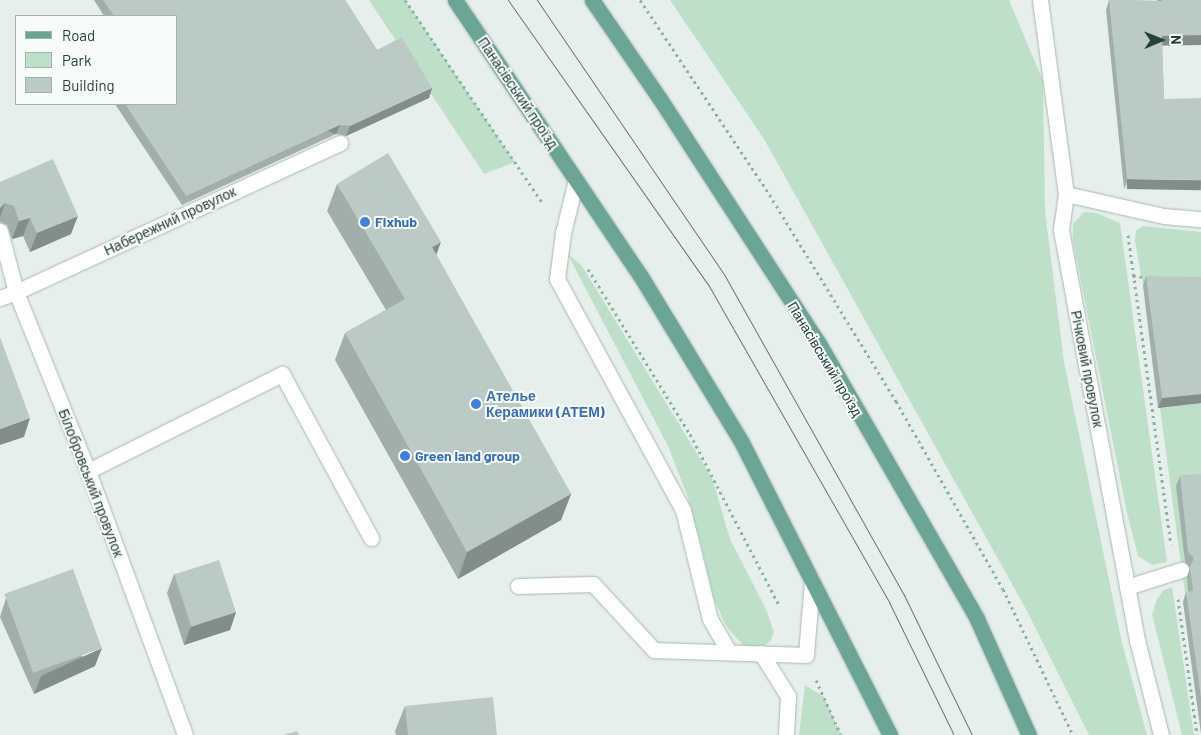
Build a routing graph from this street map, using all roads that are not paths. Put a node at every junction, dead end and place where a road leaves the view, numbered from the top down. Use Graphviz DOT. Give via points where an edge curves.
graph roads {
  1 [pos="455,0"];
  2 [pos="592,0"];
  3 [pos="1040,0"];
  4 [pos="340,143"];
  5 [pos="576,180"];
  6 [pos="1066,194"];
  7 [pos="1201,219"];
  8 [pos="0,231"];
  9 [pos="16,292"];
  10 [pos="0,298"];
  11 [pos="88,471"];
  12 [pos="371,538"];
  13 [pos="1178,571"];
  14 [pos="812,580"];
  15 [pos="518,586"];
  16 [pos="1127,587"];
  17 [pos="729,652"];
  18 [pos="760,652"];
  19 [pos="185,735"];
  20 [pos="786,735"];
  21 [pos="890,735"];
  22 [pos="1029,735"];
  23 [pos="1161,735"];
  1 -- 5 [label="main road, Панасівський проїзд"];
  2 -- 22 [label="main road, Панасівський проїзд" via="818,342 977,618"];
  3 -- 6 [label="street, Річковий провулок"];
  4 -- 9 [label="street, Набережний провулок"];
  5 -- 14 [label="main road, Панасівський проїзд" via="640,275 741,442"];
  5 -- 17 [label="street" via="563,233 557,279 683,510 710,619"];
  6 -- 7 [label="street" via="1164,216"];
  6 -- 16 [label="street, Річковий провулок" via="1061,230"];
  8 -- 9 [label="street, Білобровський провулок"];
  9 -- 10 [label="street, Набережний провулок"];
  9 -- 11 [label="street, Білобровський провулок"];
  11 -- 12 [label="street" via="282,374"];
  11 -- 19 [label="street, Білобровський провулок"];
  13 -- 16 [label="street"];
  14 -- 18 [label="street" via="806,655"];
  14 -- 21 [label="main road, Панасівський проїзд"];
  15 -- 17 [label="street" via="593,584 654,650"];
  16 -- 23 [label="street, Річковий провулок" via="1136,640"];
  17 -- 18 [label="street"];
  18 -- 20 [label="street" via="788,696"];
}
